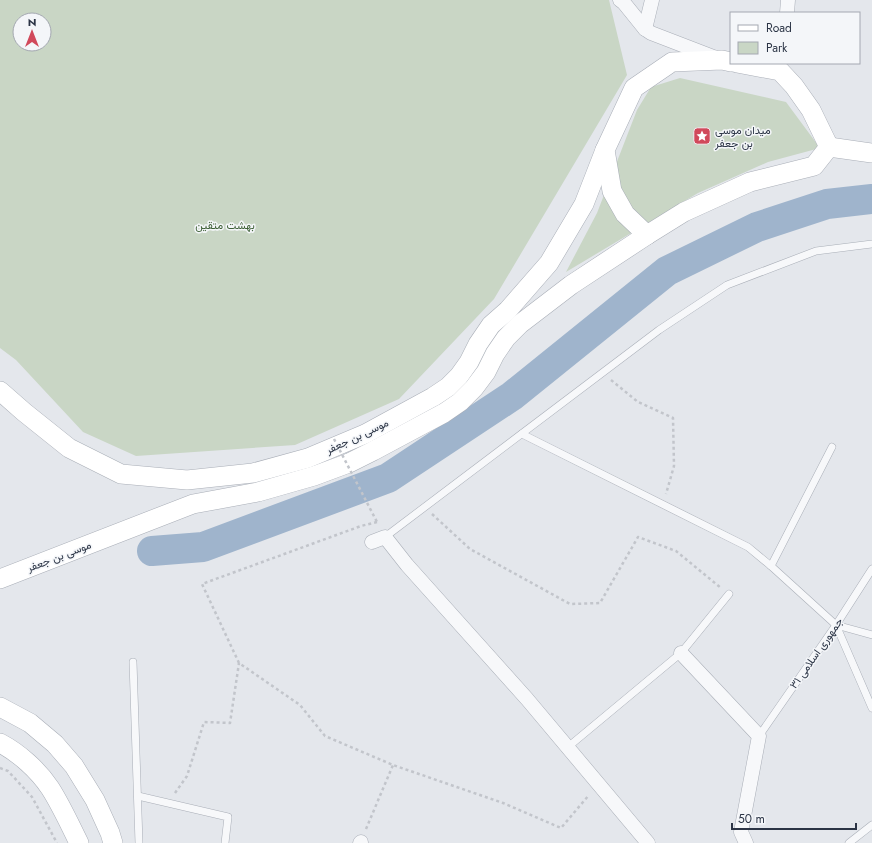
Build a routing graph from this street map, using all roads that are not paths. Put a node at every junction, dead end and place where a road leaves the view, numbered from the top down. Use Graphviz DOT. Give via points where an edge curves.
graph roads {
  1 [pos="620,0"];
  2 [pos="652,0"];
  3 [pos="788,0"];
  4 [pos="787,12"];
  5 [pos="645,29"];
  6 [pos="730,62"];
  7 [pos="750,64"];
  8 [pos="781,67"];
  9 [pos="828,146"];
  10 [pos="605,150"];
  11 [pos="872,153"];
  12 [pos="647,235"];
  13 [pos="872,244"];
  14 [pos="0,390"];
  15 [pos="522,434"];
  16 [pos="832,447"];
  17 [pos="378,539"];
  18 [pos="771,566"];
  19 [pos="872,569"];
  20 [pos="0,579"];
  21 [pos="729,594"];
  22 [pos="836,625"];
  23 [pos="872,635"];
  24 [pos="682,653"];
  25 [pos="133,662"];
  26 [pos="0,707"];
  27 [pos="872,708"];
  28 [pos="759,736"];
  29 [pos="0,742"];
  30 [pos="568,747"];
  31 [pos="138,796"];
  32 [pos="872,825"];
  33 [pos="79,843"];
  34 [pos="113,843"];
  35 [pos="139,843"];
  36 [pos="225,843"];
  37 [pos="648,843"];
  38 [pos="746,843"];
  39 [pos="849,843"];
  1 -- 5 [label="street"];
  2 -- 5 [label="street"];
  3 -- 4 [label="street"];
  5 -- 6 [label="street"];
  6 -- 10 [label="street" via="672,62 634,88"];
  7 -- 8 [label="street"];
  8 -- 9 [label="street" via="811,110"];
  9 -- 11 [label="street"];
  9 -- 12 [label="street" via="814,166 750,182 684,212"];
  10 -- 12 [label="street" via="612,191 625,214"];
  10 -- 14 [label="street, موسی بن جعفر" via="584,204 549,263 508,310 491,325 459,376 433,397 365,434 308,458 253,473 187,480 121,474 69,448"];
  12 -- 20 [label="street, موسی بن جعفر" via="571,285 520,324 494,354 486,372 474,388 460,402 380,448 314,476 258,492 193,504"];
  13 -- 15 [label="lane" via="816,251 727,285 659,330"];
  15 -- 17 [label="lane" via="424,508"];
  15 -- 18 [label="lane" via="748,547"];
  16 -- 18 [label="lane"];
  17 -- 30 [label="street" via="408,565"];
  18 -- 22 [label="lane"];
  19 -- 22 [label="lane, جمهوری اسلامی ۳۱"];
  21 -- 24 [label="lane"];
  22 -- 23 [label="lane"];
  22 -- 27 [label="lane"];
  22 -- 28 [label="lane, جمهوری اسلامی ۳۱"];
  24 -- 28 [label="street"];
  24 -- 30 [label="lane"];
  25 -- 31 [label="lane"];
  26 -- 34 [label="street" via="30,723 55,744 74,766 96,800"];
  28 -- 38 [label="street, جمهوری اسلامی ۳۱" via="742,832"];
  29 -- 33 [label="street" via="32,766 49,787"];
  30 -- 37 [label="street"];
  31 -- 35 [label="lane"];
  31 -- 36 [label="lane" via="228,817"];
  32 -- 39 [label="lane"];
}
